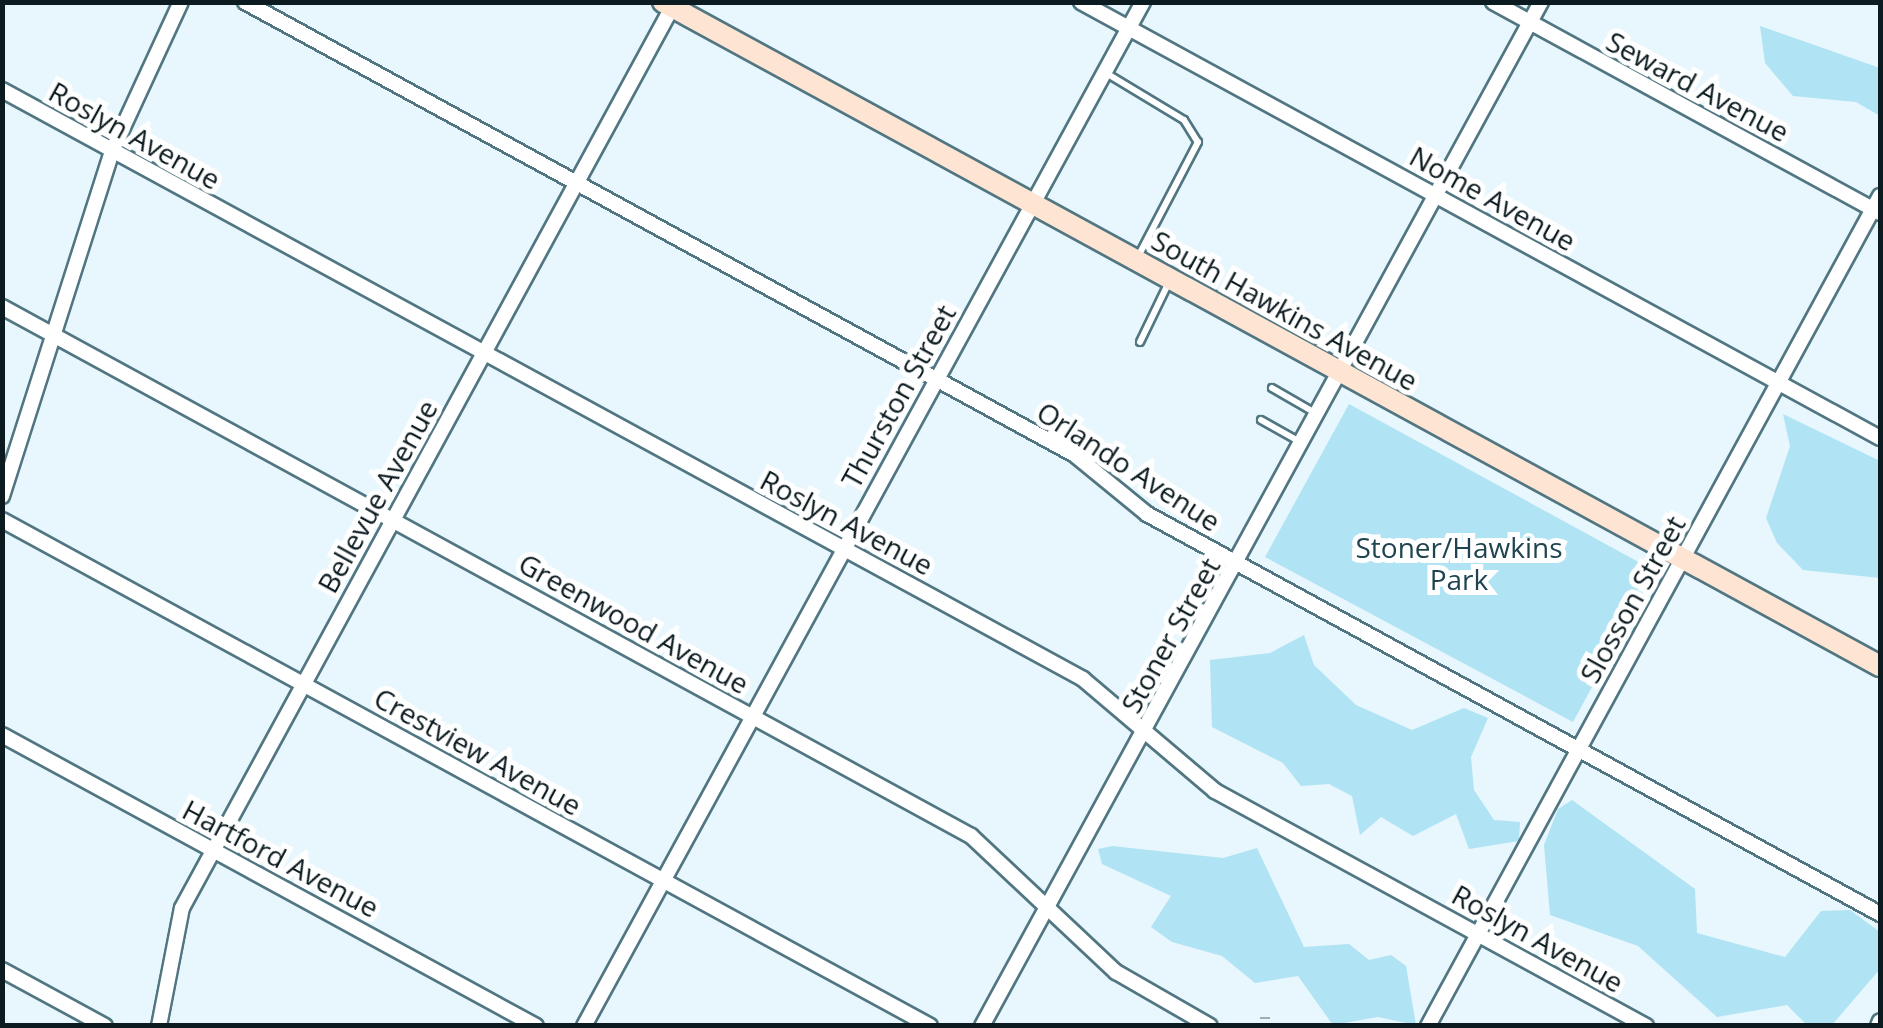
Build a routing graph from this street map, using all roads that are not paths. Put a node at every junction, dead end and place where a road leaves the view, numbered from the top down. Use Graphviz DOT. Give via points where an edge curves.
graph roads {
  1 [pos="181,2"];
  2 [pos="245,2"];
  3 [pos="1081,2"];
  4 [pos="1143,2"];
  5 [pos="1493,2"];
  6 [pos="1540,2"];
  7 [pos="670,4"];
  8 [pos="1529,23"];
  9 [pos="1129,28"];
  10 [pos="1104,72"];
  11 [pos="2,90"];
  12 [pos="112,151"];
  13 [pos="575,184"];
  14 [pos="1436,196"];
  15 [pos="1034,204"];
  16 [pos="1878,206"];
  17 [pos="1136,260"];
  18 [pos="1170,278"];
  19 [pos="2,307"];
  20 [pos="56,337"];
  21 [pos="1140,342"];
  22 [pos="483,354"];
  23 [pos="1340,372"];
  24 [pos="936,380"];
  25 [pos="1778,382"];
  26 [pos="1272,388"];
  27 [pos="1318,414"];
  28 [pos="1260,420"];
  29 [pos="1880,438"];
  30 [pos="1303,443"];
  31 [pos="2,496"];
  32 [pos="2,520"];
  33 [pos="392,520"];
  34 [pos="843,550"];
  35 [pos="1682,558"];
  36 [pos="1238,564"];
  37 [pos="1880,666"];
  38 [pos="304,683"];
  39 [pos="752,717"];
  40 [pos="1144,732"];
  41 [pos="2,734"];
  42 [pos="1578,748"];
  43 [pos="213,849"];
  44 [pos="662,880"];
  45 [pos="1048,908"];
  46 [pos="1880,914"];
  47 [pos="1478,934"];
  48 [pos="2,970"];
  49 [pos="105,1026"];
  50 [pos="159,1026"];
  51 [pos="536,1026"];
  52 [pos="584,1026"];
  53 [pos="930,1026"];
  54 [pos="982,1026"];
  55 [pos="1210,1026"];
  56 [pos="1428,1026"];
  57 [pos="1646,1026"];
  1 -- 12 [label="street"];
  2 -- 13 [label="street, Orlando Avenue"];
  3 -- 9 [label="street, Nome Avenue"];
  4 -- 9 [label="street, Thurston Street"];
  5 -- 8 [label="street, Seward Avenue"];
  6 -- 8 [label="street, Stoner Street"];
  7 -- 13 [label="street, Bellevue Avenue"];
  7 -- 15 [label="street, South Hawkins Avenue"];
  8 -- 14 [label="street, Stoner Street"];
  8 -- 16 [label="street, Seward Avenue"];
  9 -- 10 [label="street, Thurston Street"];
  9 -- 14 [label="street, Nome Avenue"];
  10 -- 15 [label="street, Thurston Street"];
  10 -- 17 [label="lane" via="1184,120 1198,142"];
  11 -- 12 [label="street, Roslyn Avenue"];
  12 -- 20 [label="street"];
  12 -- 22 [label="street, Roslyn Avenue"];
  13 -- 22 [label="street, Bellevue Avenue"];
  13 -- 24 [label="street, Orlando Avenue"];
  14 -- 23 [label="street, Stoner Street"];
  14 -- 25 [label="street, Nome Avenue"];
  15 -- 17 [label="street, South Hawkins Avenue"];
  15 -- 24 [label="street, Thurston Street"];
  16 -- 25 [label="street, Slosson Street"];
  17 -- 18 [label="street, South Hawkins Avenue"];
  18 -- 21 [label="lane"];
  18 -- 23 [label="street, South Hawkins Avenue"];
  19 -- 20 [label="street, Greenwood Avenue"];
  20 -- 31 [label="street"];
  20 -- 33 [label="street, Greenwood Avenue"];
  22 -- 33 [label="street, Bellevue Avenue"];
  22 -- 34 [label="street, Roslyn Avenue"];
  23 -- 27 [label="street, Stoner Street"];
  23 -- 35 [label="street, South Hawkins Avenue"];
  24 -- 34 [label="street, Thurston Street"];
  24 -- 36 [label="street, Orlando Avenue" via="1075,455 1146,514"];
  25 -- 29 [label="street, Nome Avenue"];
  25 -- 35 [label="street, Slosson Street"];
  26 -- 27 [label="lane"];
  27 -- 30 [label="street, Stoner Street"];
  28 -- 30 [label="lane"];
  30 -- 36 [label="street, Stoner Street"];
  32 -- 38 [label="street, Crestview Avenue"];
  33 -- 38 [label="street, Bellevue Avenue"];
  33 -- 39 [label="street, Greenwood Avenue"];
  34 -- 39 [label="street, Thurston Street"];
  34 -- 40 [label="street, Roslyn Avenue" via="1082,679"];
  35 -- 37 [label="street, South Hawkins Avenue"];
  35 -- 42 [label="street, Slosson Street"];
  36 -- 40 [label="street, Stoner Street"];
  36 -- 42 [label="street, Orlando Avenue"];
  38 -- 43 [label="street, Bellevue Avenue"];
  38 -- 44 [label="street, Crestview Avenue"];
  39 -- 44 [label="street, Thurston Street"];
  39 -- 45 [label="street, Greenwood Avenue" via="971,836"];
  40 -- 45 [label="street, Stoner Street"];
  40 -- 47 [label="street, Roslyn Avenue" via="1215,791"];
  41 -- 43 [label="street, Hartford Avenue"];
  42 -- 46 [label="street, Orlando Avenue"];
  42 -- 47 [label="street, Slosson Street"];
  43 -- 50 [label="street, Bellevue Avenue" via="174,930"];
  43 -- 51 [label="street, Hartford Avenue"];
  44 -- 52 [label="street, Thurston Street"];
  44 -- 53 [label="street, Crestview Avenue"];
  45 -- 54 [label="street, Stoner Street"];
  45 -- 55 [label="street, Greenwood Avenue" via="1116,972"];
  47 -- 56 [label="street, Slosson Street"];
  47 -- 57 [label="street, Roslyn Avenue"];
  48 -- 49 [label="street"];
}
